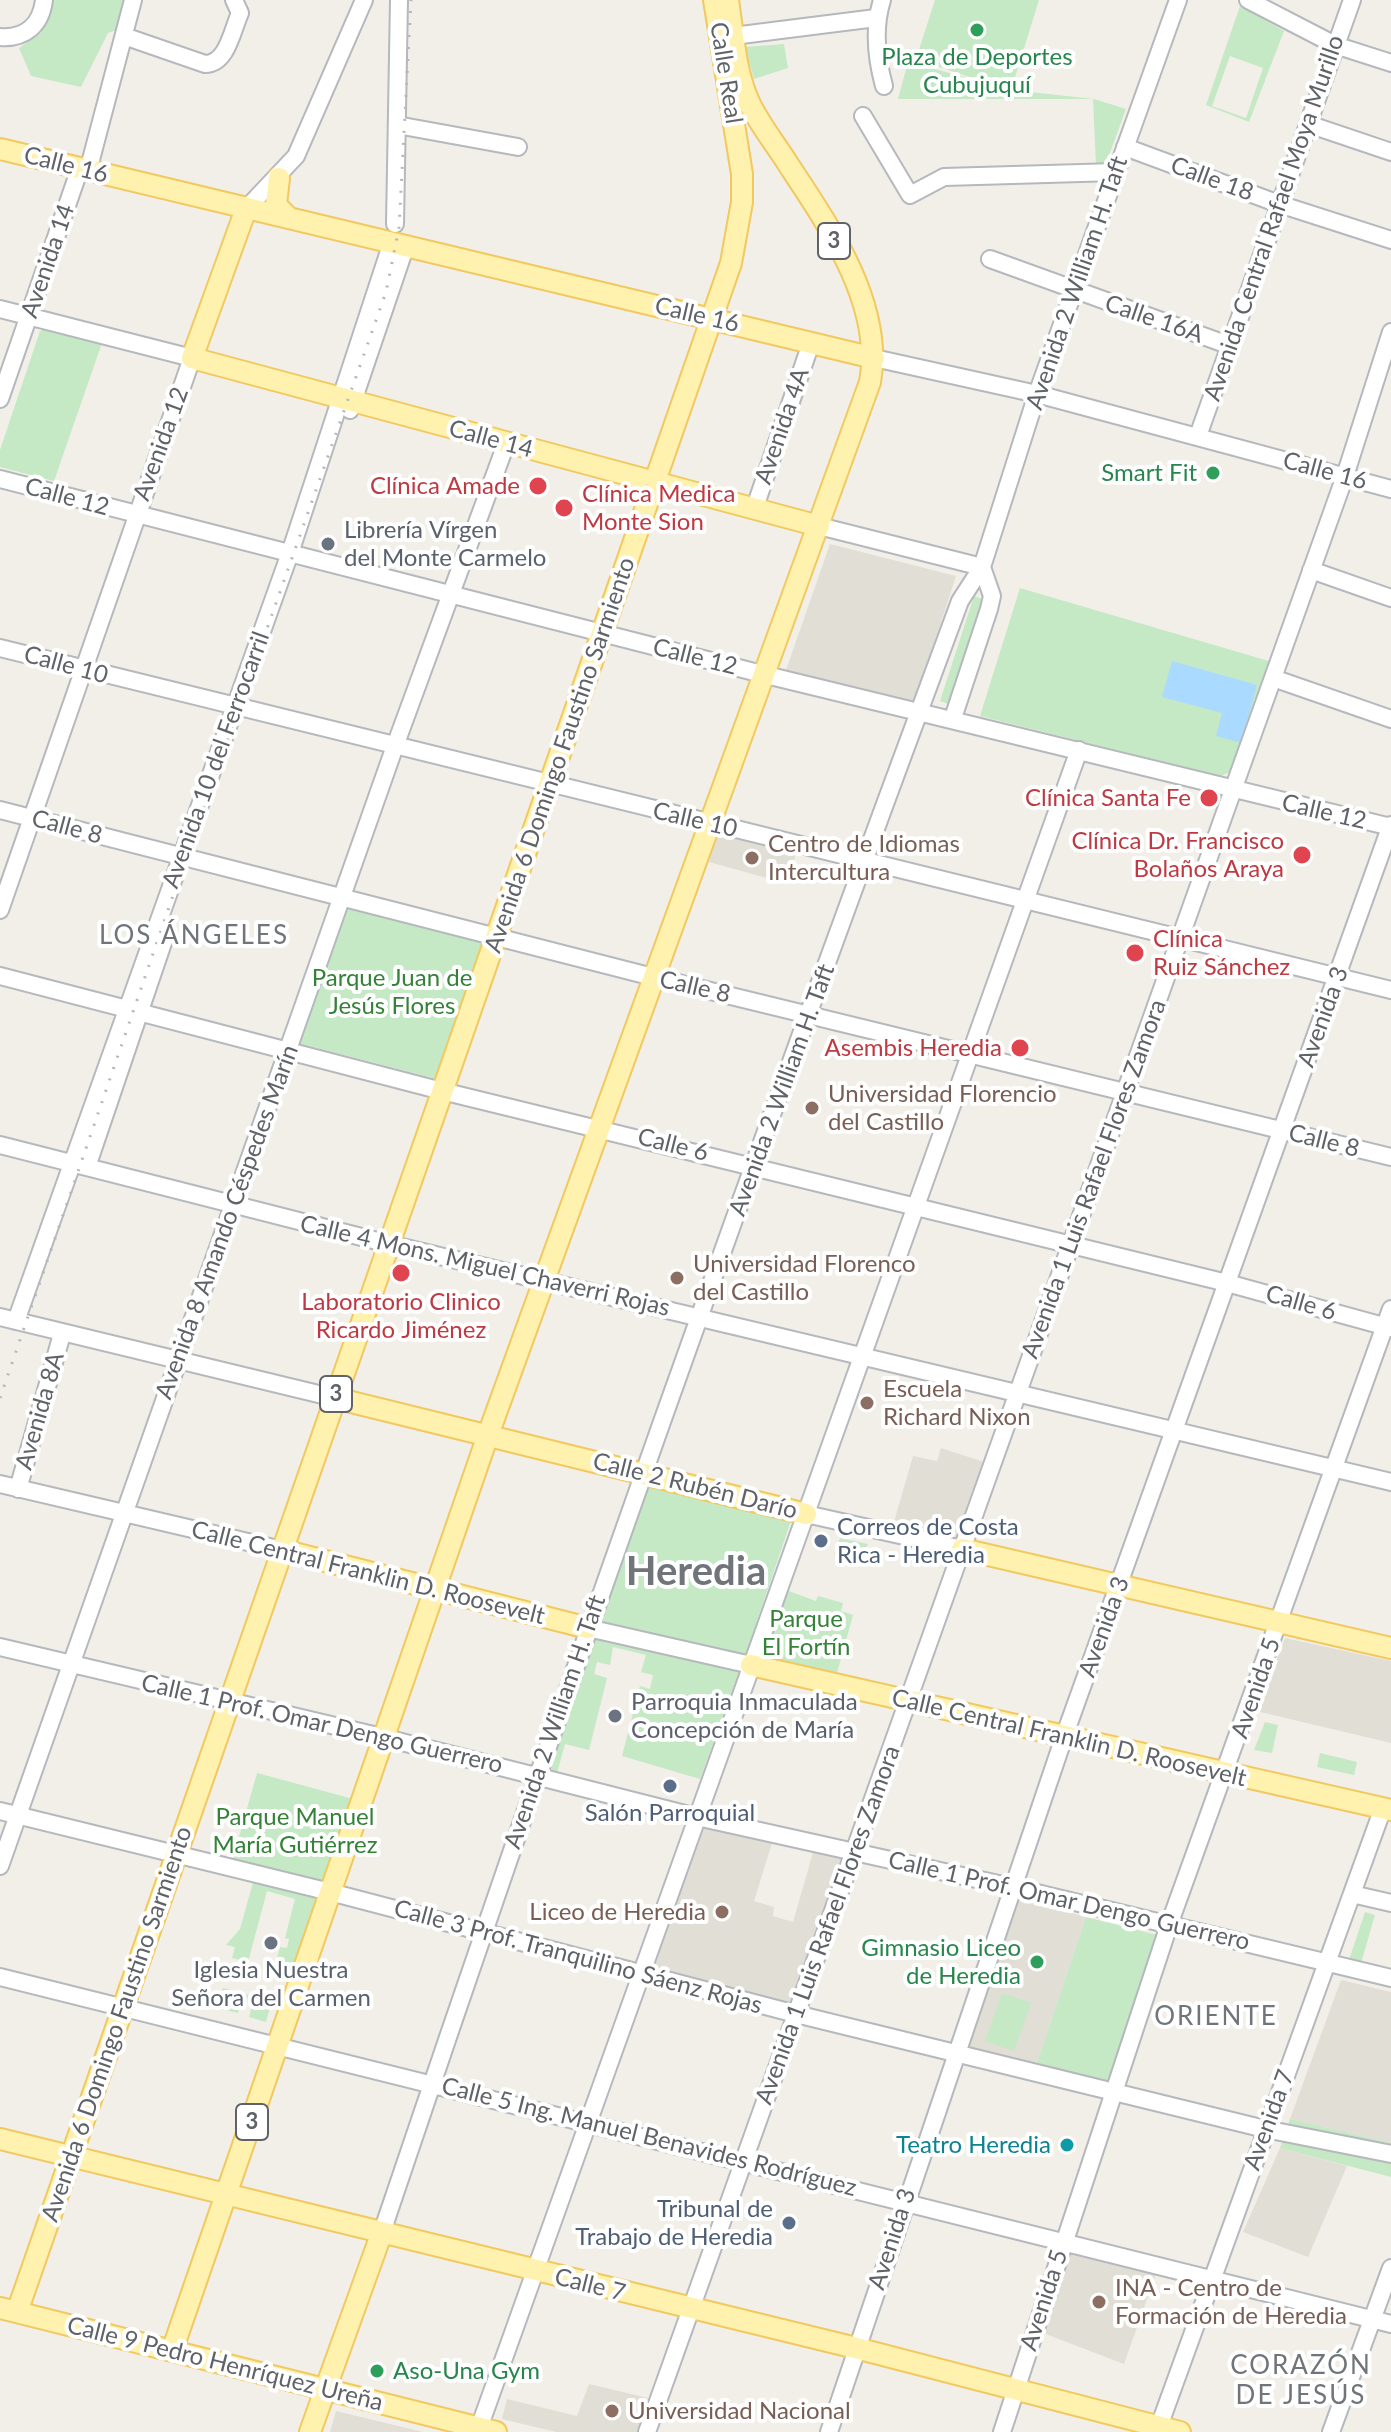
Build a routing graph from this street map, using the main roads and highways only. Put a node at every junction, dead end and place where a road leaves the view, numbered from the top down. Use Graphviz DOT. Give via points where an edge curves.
graph roads {
  1 [pos="714,0"];
  2 [pos="728,0"];
  3 [pos="739,106"];
  4 [pos="767,135"];
  5 [pos="738,145"];
  6 [pos="0,149"];
  7 [pos="279,178"];
  8 [pos="246,209"];
  9 [pos="289,218"];
  10 [pos="714,319"];
  11 [pos="192,358"];
  12 [pos="874,358"];
  13 [pos="656,483"];
  14 [pos="819,526"];
  15 [pos="335,1398"];
  16 [pos="488,1435"];
  17 [pos="806,1514"];
  18 [pos="962,1549"];
  19 [pos="282,1550"];
  20 [pos="434,1589"];
  21 [pos="588,1628"];
  22 [pos="1391,1648"];
  23 [pos="751,1665"];
  24 [pos="1387,1809"];
  25 [pos="0,2139"];
  26 [pos="71,2154"];
  27 [pos="228,2195"];
  28 [pos="382,2232"];
  29 [pos="9,2310"];
  30 [pos="172,2351"];
  31 [pos="326,2389"];
  32 [pos="487,2430"];
  33 [pos="1158,2430"];
  34 [pos="310,2432"];
  35 [pos="1180,2432"];
  1 -- 3 [label="main road, Calle Real / 3"];
  2 -- 3 [label="main road, Calle Real / 3"];
  3 -- 4 [label="main road, Calle Real / 3"];
  3 -- 5 [label="main road, Calle Real / 3"];
  4 -- 5 [label="main road" via="748,134"];
  4 -- 12 [label="main road, 3" via="858,287 872,330"];
  5 -- 10 [label="main road, Avenida 6 Domingo Faustino Sarmiento / 3" via="738,234"];
  6 -- 8 [label="main road, Calle 16"];
  7 -- 9 [label="main road" via="276,205"];
  8 -- 9 [label="main road, Calle 16"];
  8 -- 11 [label="main road, Avenida 12"];
  9 -- 10 [label="main road, Calle 16" via="398,237"];
  10 -- 12 [label="main road, Calle 16"];
  10 -- 13 [label="main road, Avenida 6 Domingo Faustino Sarmiento / 3"];
  11 -- 13 [label="main road, Calle 14"];
  12 -- 14 [label="main road, 3"];
  13 -- 14 [label="main road, Calle 14"];
  13 -- 15 [label="main road, Avenida 6 Domingo Faustino Sarmiento / 3"];
  14 -- 16 [label="main road, 3"];
  15 -- 16 [label="main road, Calle 2 Rubén Darío"];
  15 -- 19 [label="main road, Avenida 6 Domingo Faustino Sarmiento / 3"];
  16 -- 17 [label="main road, Calle 2 Rubén Darío"];
  16 -- 20 [label="main road, 3"];
  18 -- 22 [label="main road, Calle 2 Rubén Darío"];
  19 -- 20 [label="main road, Calle Central Franklin D. Roosevelt"];
  19 -- 26 [label="main road, Avenida 6 Domingo Faustino Sarmiento / 3"];
  20 -- 21 [label="main road, Calle Central Franklin D. Roosevelt"];
  20 -- 27 [label="main road, 3"];
  23 -- 24 [label="main road, Calle Central Franklin D. Roosevelt"];
  25 -- 26 [label="main road, Calle 7"];
  26 -- 27 [label="main road, Calle 7"];
  26 -- 29 [label="main road, Avenida 6 Domingo Faustino Sarmiento / 3"];
  27 -- 28 [label="main road, Calle 7"];
  27 -- 30 [label="main road, 3"];
  28 -- 31 [label="main road, Avenida 2 William H. Taft"];
  28 -- 33 [label="main road, Calle 7" via="856,2348"];
  29 -- 30 [label="main road, Calle 9 Pedro Henríquez Ureña / 3"];
  30 -- 31 [label="main road, Calle 9 Pedro Henríquez Ureña"];
  31 -- 32 [label="main road, Calle 9 Pedro Henríquez Ureña"];
  31 -- 34 [label="main road, Avenida 2 William H. Taft"];
  33 -- 35 [label="main road, Calle 7"];
}
